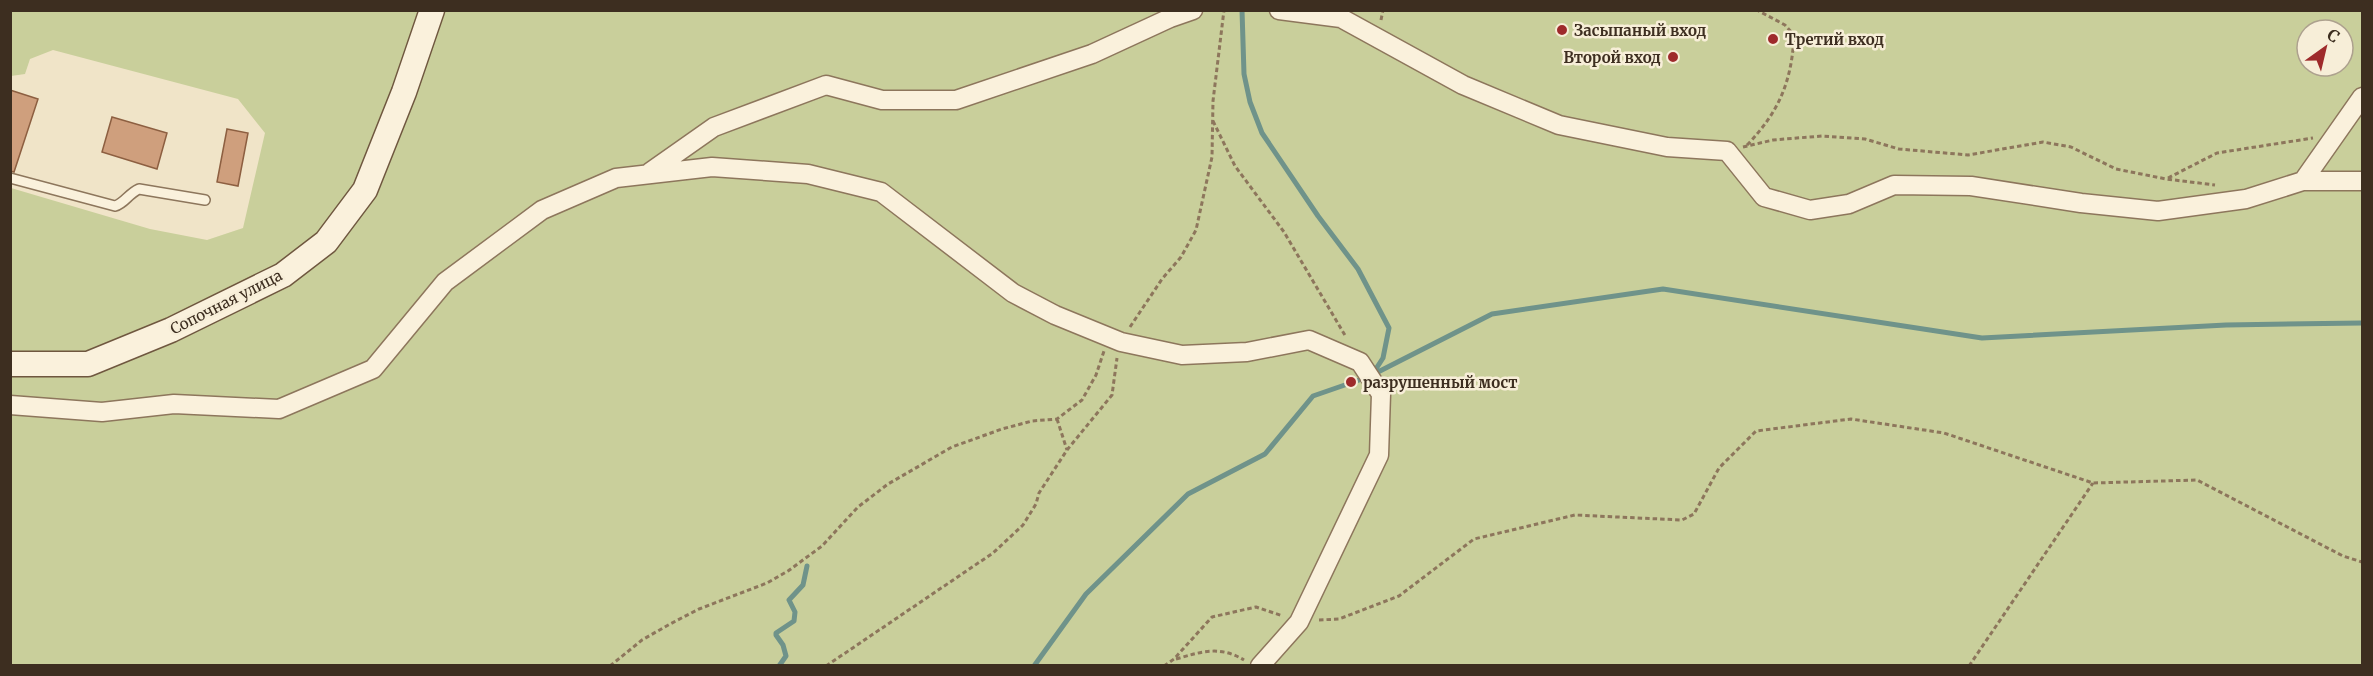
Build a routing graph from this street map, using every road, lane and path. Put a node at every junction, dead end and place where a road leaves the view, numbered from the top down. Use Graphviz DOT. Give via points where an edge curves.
graph roads {
  1 [pos="432,10"];
  2 [pos="1193,10"];
  3 [pos="1224,10"];
  4 [pos="1280,10"];
  5 [pos="1757,10"];
  6 [pos="2362,97"];
  7 [pos="1212,121"];
  8 [pos="2335,136"];
  9 [pos="1746,146"];
  10 [pos="1727,151"];
  11 [pos="649,173"];
  12 [pos="10,178"];
  13 [pos="2166,179"];
  14 [pos="2303,181"];
  15 [pos="2362,181"];
  16 [pos="2218,185"];
  17 [pos="205,200"];
  18 [pos="1115,340"];
  19 [pos="1360,362"];
  20 [pos="10,364"];
  21 [pos="10,405"];
  22 [pos="1057,419"];
  23 [pos="1067,450"];
  24 [pos="2093,483"];
  25 [pos="2362,562"];
  26 [pos="1299,621"];
  27 [pos="1174,659"];
  28 [pos="1252,663"];
  29 [pos="610,666"];
  30 [pos="826,666"];
  31 [pos="1164,666"];
  32 [pos="1969,666"];
  1 -- 20 [label="main road, Сопочная улица" via="364,190 326,242 283,275 171,330 88,364"];
  2 -- 11 [label="street" via="1092,54 956,100 882,99 826,85 714,127"];
  3 -- 7 [label="path"];
  4 -- 10 [label="street" via="1341,18 1463,85 1559,125 1667,147"];
  5 -- 9 [label="path" via="1785,25 1794,35 1793,59 1780,103"];
  6 -- 8 [label="street"];
  7 -- 18 [label="path" via="1212,157 1196,230 1181,257"];
  7 -- 19 [label="path" via="1235,165 1284,232"];
  8 -- 13 [label="path" via="2217,153"];
  8 -- 14 [label="street"];
  9 -- 10 [label="path"];
  9 -- 13 [label="path" via="1822,136 1968,155 2043,142 2071,147 2116,169"];
  10 -- 14 [label="street" via="1764,197 1810,210 1849,204 1894,185 1971,186 2158,211 2246,199"];
  11 -- 18 [label="street" via="712,167 808,174 881,192 1013,293"];
  11 -- 21 [label="street" via="616,178 542,210 445,282 373,369 279,409 174,404 102,412"];
  12 -- 17 [label="lane" via="115,206 139,189"];
  13 -- 16 [label="path"];
  14 -- 15 [label="street"];
  18 -- 19 [label="street" via="1182,355 1247,352 1309,340"];
  18 -- 22 [label="path" via="1082,400"];
  18 -- 23 [label="path" via="1112,395"];
  19 -- 26 [label="street" via="1381,394 1379,455"];
  22 -- 23 [label="path"];
  22 -- 29 [label="path" via="1022,423 952,447 888,484 788,572 670,624"];
  23 -- 30 [label="path" via="1023,525 993,553"];
  24 -- 25 [label="path" via="2197,480 2343,556"];
  24 -- 26 [label="path" via="1944,433 1851,419 1756,430 1719,468 1694,514 1682,520 1575,515 1474,539 1399,596 1339,619"];
  24 -- 32 [label="path"];
  26 -- 27 [label="path" via="1256,607 1212,617"];
  26 -- 28 [label="street"];
  27 -- 28 [label="path" via="1212,650"];
  27 -- 31 [label="path"];
}
